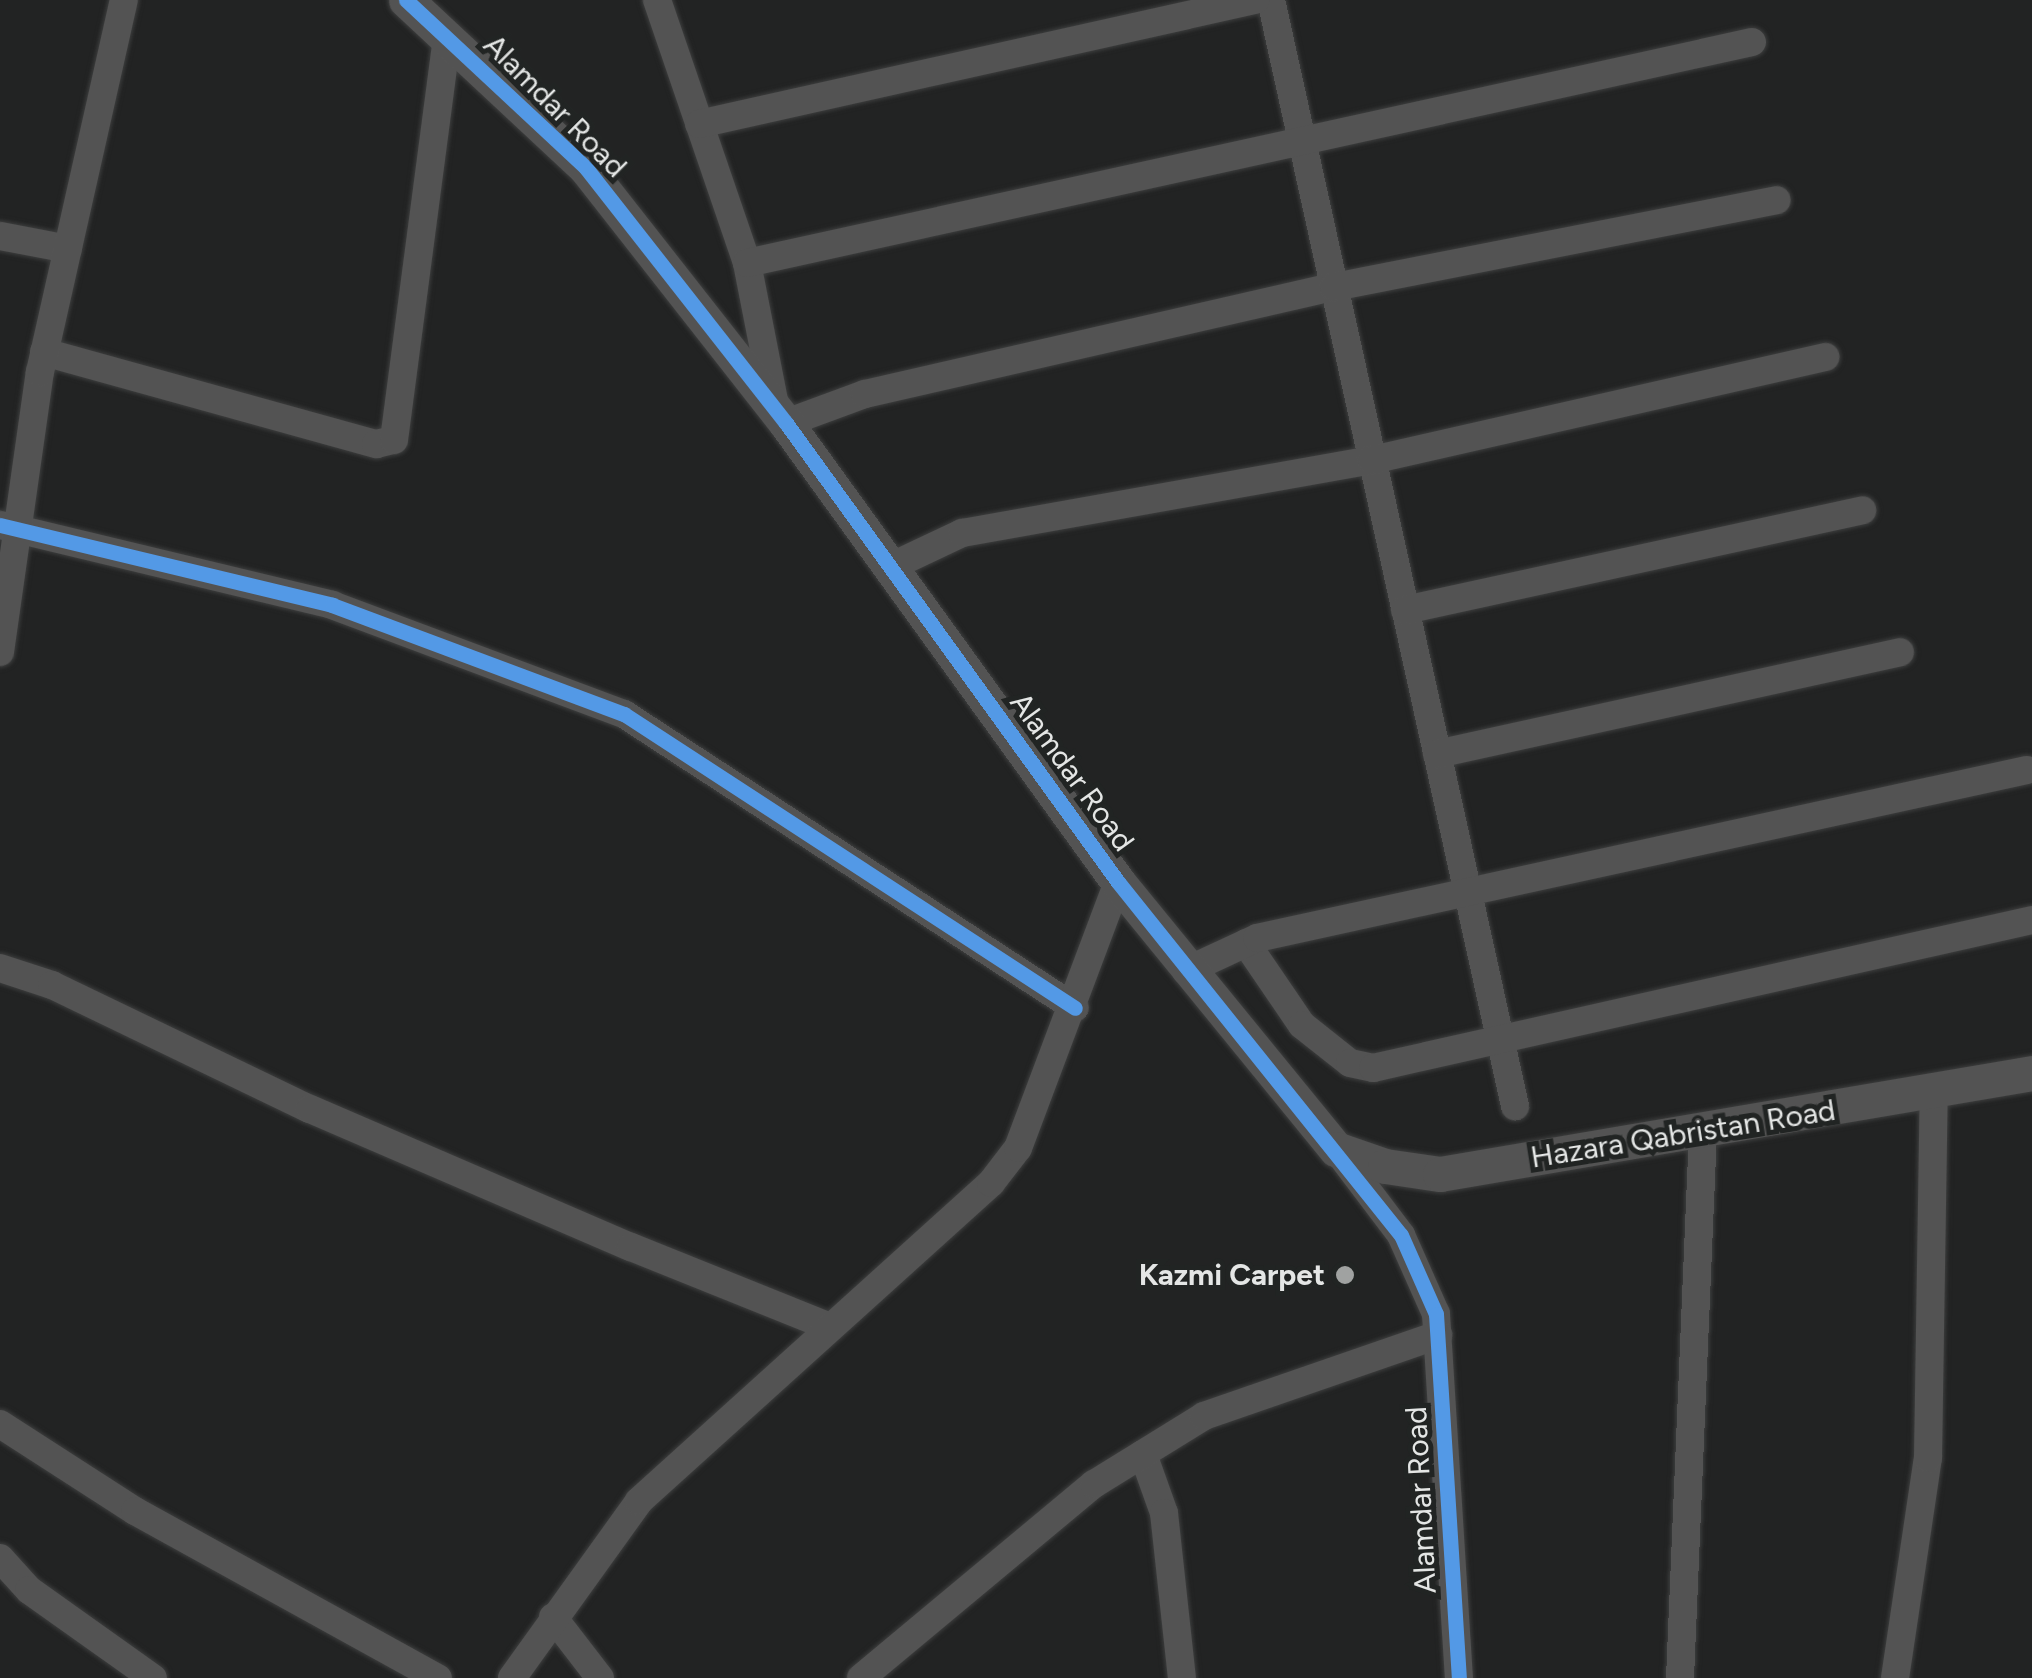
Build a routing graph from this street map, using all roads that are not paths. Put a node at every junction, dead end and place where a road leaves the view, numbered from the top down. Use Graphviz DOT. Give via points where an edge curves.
graph roads {
  1 [pos="124,0"];
  2 [pos="406,0"];
  3 [pos="657,0"];
  4 [pos="1255,0"];
  5 [pos="1271,0"];
  6 [pos="447,38"];
  7 [pos="1752,42"];
  8 [pos="699,124"];
  9 [pos="1302,140"];
  10 [pos="1777,200"];
  11 [pos="0,236"];
  12 [pos="68,249"];
  13 [pos="747,263"];
  14 [pos="1334,287"];
  15 [pos="44,352"];
  16 [pos="1825,358"];
  17 [pos="781,416"];
  18 [pos="1372,460"];
  19 [pos="1862,510"];
  20 [pos="7,526"];
  21 [pos="890,567"];
  22 [pos="1405,610"];
  23 [pos="0,652"];
  24 [pos="1900,652"];
  25 [pos="1437,754"];
  26 [pos="2027,770"];
  27 [pos="1118,882"];
  28 [pos="1468,893"];
  29 [pos="2032,920"];
  30 [pos="1246,944"];
  31 [pos="0,968"];
  32 [pos="1186,971"];
  33 [pos="1075,1008"];
  34 [pos="1500,1038"];
  35 [pos="2032,1073"];
  36 [pos="1934,1092"];
  37 [pos="1515,1106"];
  38 [pos="1703,1132"];
  39 [pos="1336,1149"];
  40 [pos="828,1326"];
  41 [pos="1438,1335"];
  42 [pos="0,1424"];
  43 [pos="1143,1454"];
  44 [pos="0,1558"];
  45 [pos="553,1617"];
  46 [pos="141,1674"];
  47 [pos="438,1678"];
  48 [pos="512,1678"];
  49 [pos="600,1678"];
  50 [pos="860,1678"];
  51 [pos="1182,1678"];
  52 [pos="1459,1678"];
  53 [pos="1680,1678"];
  54 [pos="1895,1678"];
  1 -- 12 [label="street"];
  2 -- 6 [label="street, Alamdar Road"];
  3 -- 8 [label="street"];
  4 -- 8 [label="street"];
  5 -- 9 [label="street"];
  6 -- 15 [label="street" via="394,440 376,444"];
  6 -- 17 [label="street, Alamdar Road" via="586,168"];
  7 -- 9 [label="street"];
  8 -- 13 [label="street"];
  9 -- 13 [label="street"];
  9 -- 14 [label="street"];
  10 -- 14 [label="street"];
  11 -- 12 [label="street"];
  12 -- 15 [label="street"];
  13 -- 17 [label="street"];
  14 -- 17 [label="street"];
  14 -- 18 [label="street"];
  15 -- 20 [label="street"];
  16 -- 18 [label="street"];
  17 -- 21 [label="street, Alamdar Road"];
  18 -- 21 [label="street" via="962,534"];
  18 -- 22 [label="street"];
  19 -- 22 [label="street"];
  20 -- 23 [label="street"];
  20 -- 33 [label="street" via="332,606 624,714"];
  21 -- 27 [label="street, Alamdar Road"];
  22 -- 25 [label="street"];
  24 -- 25 [label="street"];
  25 -- 28 [label="street"];
  26 -- 28 [label="street"];
  27 -- 32 [label="street, Alamdar Road"];
  27 -- 33 [label="street"];
  28 -- 30 [label="street"];
  28 -- 34 [label="street"];
  29 -- 34 [label="street"];
  30 -- 32 [label="street"];
  30 -- 34 [label="street" via="1302,1025 1350,1063 1373,1068"];
  31 -- 40 [label="street" via="52,985 310,1109 631,1248"];
  32 -- 39 [label="street, Alamdar Road"];
  33 -- 40 [label="street" via="1018,1148 992,1182"];
  34 -- 37 [label="street"];
  35 -- 36 [label="street, Hazara Qabristan Road"];
  36 -- 38 [label="street, Hazara Qabristan Road"];
  36 -- 54 [label="street" via="1928,1458"];
  38 -- 39 [label="street, Hazara Qabristan Road" via="1440,1174"];
  38 -- 53 [label="street"];
  39 -- 41 [label="street, Alamdar Road" via="1401,1236 1436,1314"];
  40 -- 45 [label="street" via="638,1501"];
  41 -- 43 [label="street" via="1204,1416"];
  41 -- 52 [label="street, Alamdar Road"];
  42 -- 47 [label="street" via="135,1510"];
  43 -- 50 [label="street" via="1094,1484"];
  43 -- 51 [label="street" via="1164,1513"];
  44 -- 46 [label="street" via="28,1590"];
  45 -- 48 [label="street"];
  45 -- 49 [label="street"];
}
